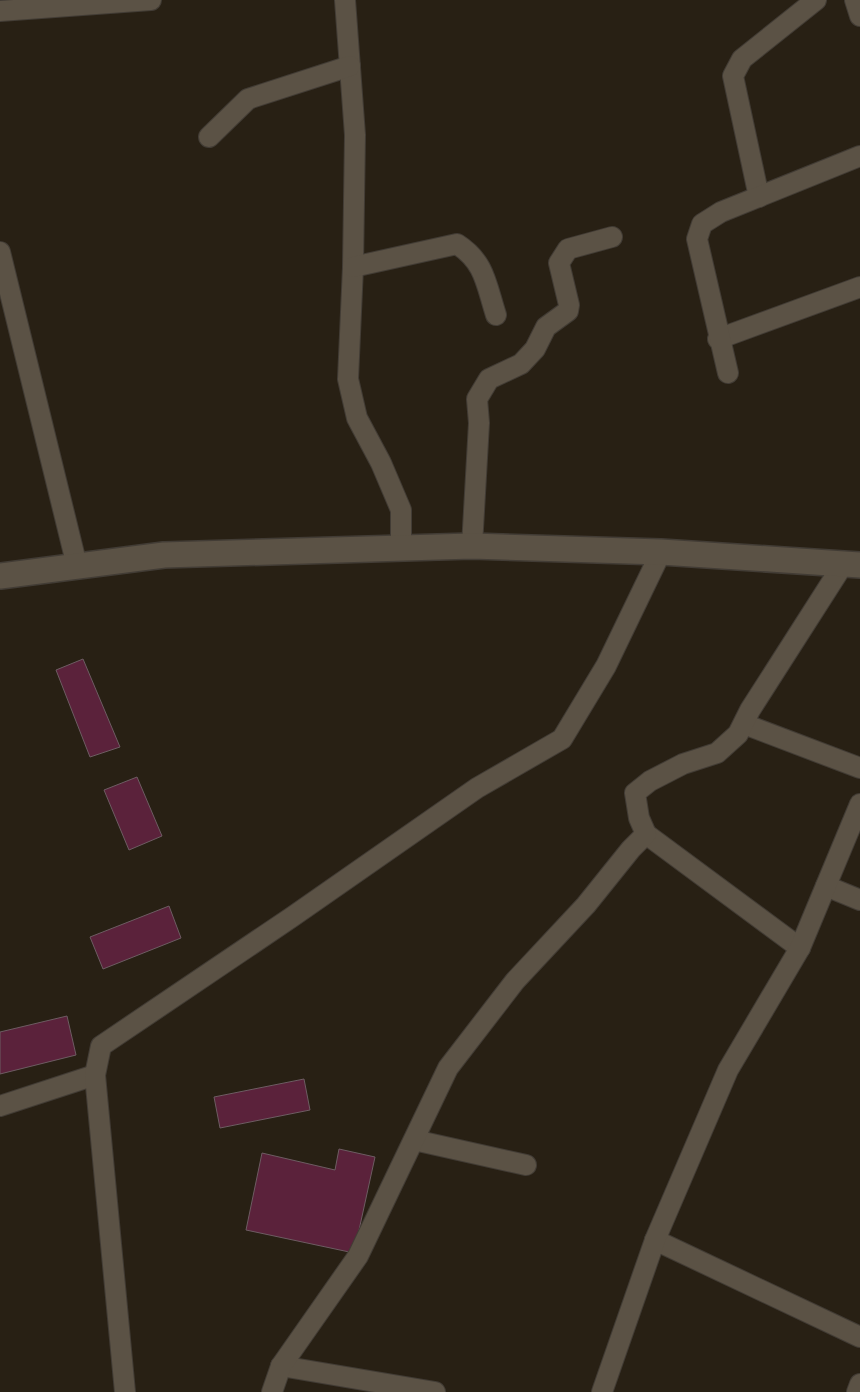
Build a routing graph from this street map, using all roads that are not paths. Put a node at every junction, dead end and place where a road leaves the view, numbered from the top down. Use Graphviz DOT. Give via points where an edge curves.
graph roads {
  1 [pos="150,0"];
  2 [pos="345,0"];
  3 [pos="816,0"];
  4 [pos="855,0"];
  5 [pos="0,11"];
  6 [pos="860,16"];
  7 [pos="350,66"];
  8 [pos="209,137"];
  9 [pos="860,156"];
  10 [pos="759,197"];
  11 [pos="612,237"];
  12 [pos="0,252"];
  13 [pos="353,267"];
  14 [pos="860,287"];
  15 [pos="496,315"];
  16 [pos="718,339"];
  17 [pos="728,373"];
  18 [pos="472,546"];
  19 [pos="401,549"];
  20 [pos="661,552"];
  21 [pos="852,564"];
  22 [pos="77,566"];
  23 [pos="0,576"];
  24 [pos="744,724"];
  25 [pos="860,768"];
  26 [pos="860,804"];
  27 [pos="646,834"];
  28 [pos="826,886"];
  29 [pos="860,900"];
  30 [pos="800,948"];
  31 [pos="95,1075"];
  32 [pos="0,1106"];
  33 [pos="414,1140"];
  34 [pos="526,1165"];
  35 [pos="655,1240"];
  36 [pos="860,1337"];
  37 [pos="281,1366"];
  38 [pos="860,1384"];
  39 [pos="126,1392"];
  40 [pos="272,1392"];
  41 [pos="435,1392"];
  42 [pos="602,1392"];
  43 [pos="857,1392"];
  1 -- 5 [label="street"];
  2 -- 7 [label="street"];
  3 -- 10 [label="street" via="742,59 733,76"];
  4 -- 6 [label="street"];
  7 -- 8 [label="street" via="248,99"];
  7 -- 13 [label="street" via="355,135"];
  9 -- 10 [label="street"];
  10 -- 16 [label="street" via="721,212 702,224 697,239"];
  11 -- 18 [label="street" via="568,249 559,263 568,311 546,327 535,349 521,364 489,380 477,399 479,423"];
  12 -- 22 [label="street"];
  13 -- 15 [label="street" via="457,244 471,252 481,266"];
  13 -- 19 [label="street" via="348,379 358,418 401,510"];
  14 -- 16 [label="street"];
  16 -- 17 [label="street"];
  18 -- 19 [label="street"];
  18 -- 20 [label="street"];
  19 -- 22 [label="street" via="164,555"];
  20 -- 21 [label="street"];
  20 -- 31 [label="street" via="606,666 562,739 477,788 101,1046"];
  21 -- 24 [label="street"];
  22 -- 23 [label="street"];
  24 -- 25 [label="street"];
  24 -- 27 [label="street" via="717,753 683,764 650,781 635,793 639,818"];
  26 -- 28 [label="street"];
  27 -- 30 [label="street"];
  27 -- 33 [label="street" via="516,981 448,1068"];
  28 -- 29 [label="street"];
  28 -- 30 [label="street"];
  30 -- 35 [label="street" via="728,1070"];
  31 -- 32 [label="street"];
  31 -- 39 [label="street"];
  33 -- 34 [label="street"];
  33 -- 37 [label="street" via="358,1256"];
  35 -- 36 [label="street"];
  35 -- 42 [label="street"];
  37 -- 40 [label="street"];
  37 -- 41 [label="street"];
  38 -- 43 [label="street"];
}
